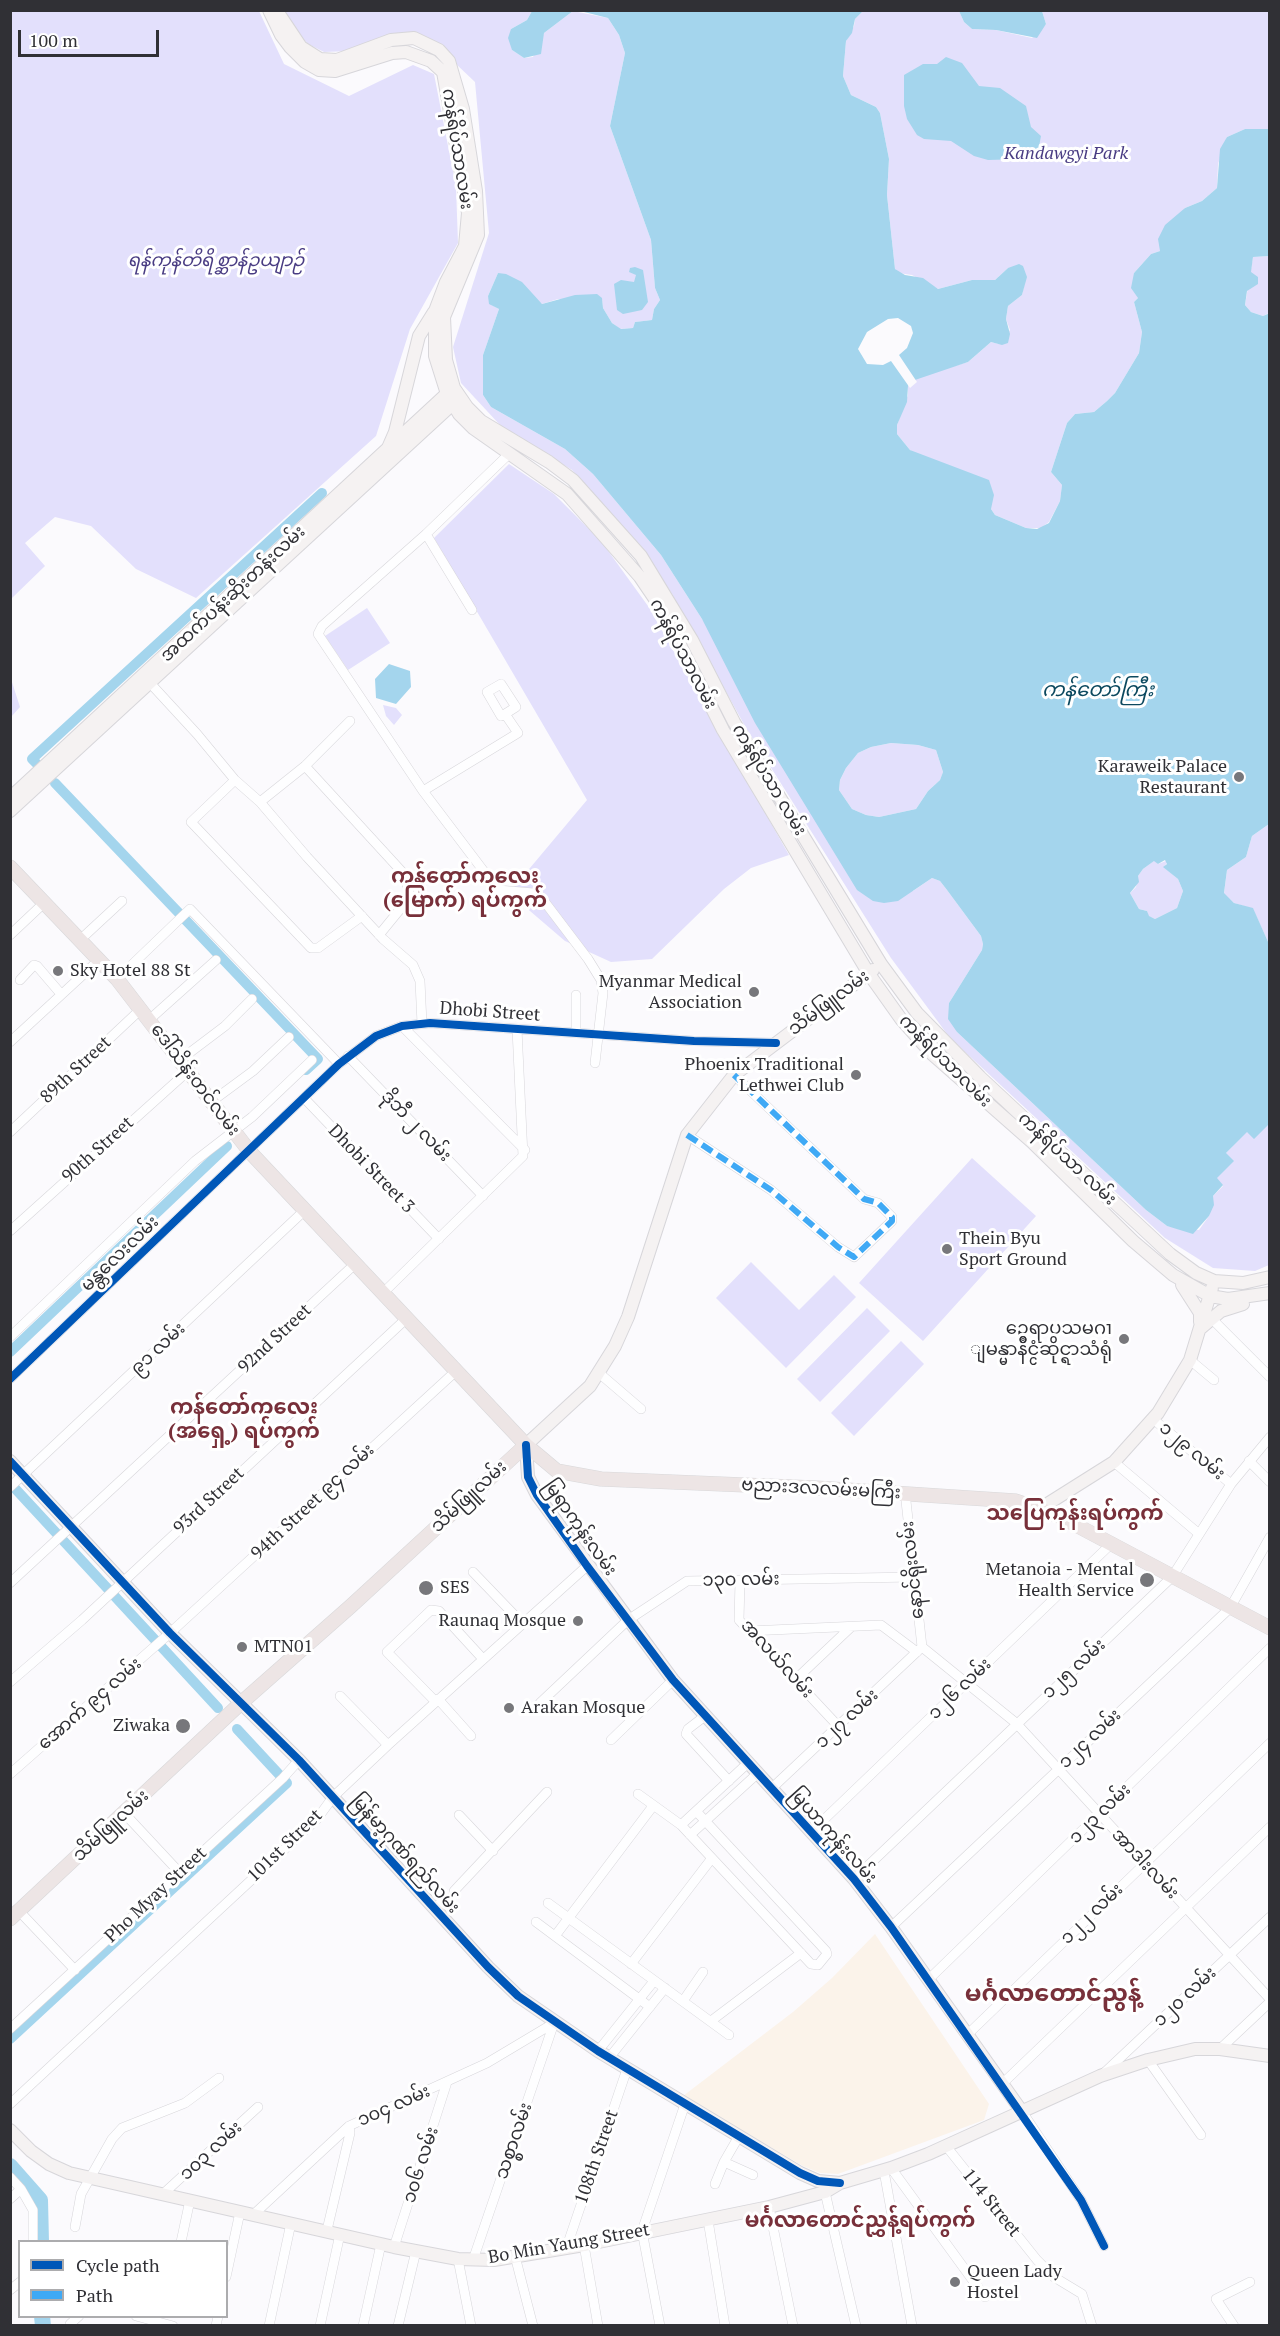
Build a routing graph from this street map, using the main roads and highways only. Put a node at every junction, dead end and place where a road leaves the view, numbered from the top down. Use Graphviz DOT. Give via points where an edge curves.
graph roads {
  1 [pos="269,10"];
  2 [pos="277,10"];
  3 [pos="422,41"];
  4 [pos="418,55"];
  5 [pos="451,284"];
  6 [pos="435,311"];
  7 [pos="453,396"];
  8 [pos="386,453"];
  9 [pos="358,485"];
  10 [pos="78,743"];
  11 [pos="10,798"];
  12 [pos="10,811"];
  13 [pos="10,867"];
  14 [pos="881,964"];
  15 [pos="869,974"];
  16 [pos="1173,1275"];
  17 [pos="1269,1276"];
  18 [pos="1214,1281"];
  19 [pos="1265,1295"];
  20 [pos="1210,1296"];
  21 [pos="1201,1329"];
  22 [pos="526,1445"];
  23 [pos="10,1461"];
  24 [pos="1041,1508"];
  25 [pos="628,1620"];
  26 [pos="1269,1628"];
  27 [pos="241,1702"];
  28 [pos="15,1915"];
  29 [pos="1269,2056"];
  30 [pos="1023,2113"];
  31 [pos="10,2130"];
  32 [pos="840,2183"];
  1 -- 4 [label="main road" via="285,41 319,70 335,71 392,53"];
  2 -- 3 [label="main road" via="301,47 320,59 337,60 391,40"];
  3 -- 4 [label="main road"];
  3 -- 5 [label="main road, ကန်ရိပ်သာ လမ်း" via="439,50 454,74 476,191 478,235"];
  4 -- 5 [label="main road, ကန်ရိပ်သာလမ်း" via="443,72 468,213 465,246"];
  5 -- 6 [label="main road, ကန်ရိပ်သာလမ်း"];
  5 -- 7 [label="main road, ကန်ရိပ်သာ လမ်း" via="443,340"];
  6 -- 7 [label="main road, ကန်ရိပ်သာလမ်း" via="435,356"];
  6 -- 8 [label="main road" via="419,336"];
  7 -- 8 [label="main road, အထက်ပန်းဆိုးတန်းလမ်း"];
  7 -- 9 [label="main road, အထက်ပန်းဆိုးတန်းလမ်း"];
  7 -- 14 [label="main road, ကန်ရိပ်သာ လမ်း" via="481,421 573,480 641,556 692,640 734,722"];
  7 -- 15 [label="main road, ကန်ရိပ်သာလမ်း" via="473,428 567,494 646,585 723,730"];
  8 -- 9 [label="main road, အထက်ပန်းဆိုးတန်းလမ်း"];
  9 -- 10 [label="main road, အထက်ပန်းဆိုးတန်းလမ်း"];
  10 -- 11 [label="main road, အထက်ပန်းဆိုးတန်းလမ်း"];
  10 -- 12 [label="main road, အထက်ပန်းဆိုးတန်းလမ်း"];
  13 -- 22 [label="main road, ဒေါ်သိန်းတင်လမ်း" via="117,979 250,1152"];
  14 -- 15 [label="main road, သိမ်ဖြူလမ်း"];
  14 -- 18 [label="main road, ကန်ရိပ်သာ လမ်း" via="917,1013 980,1077 1170,1254"];
  15 -- 16 [label="main road, ကန်ရိပ်သာလမ်း" via="932,1054"];
  15 -- 22 [label="main road, သိမ်ဖြူလမ်း" via="734,1075 687,1135 628,1317 599,1374"];
  16 -- 20 [label="main road, ကန်ရိပ်သာလမ်း"];
  16 -- 21 [label="main road" via="1200,1313"];
  17 -- 18 [label="main road, ကန်ရိပ်သာ လမ်း" via="1243,1283"];
  18 -- 20 [label="main road"];
  19 -- 20 [label="main road, ကန်ရိပ်သာလမ်း" via="1228,1299"];
  19 -- 21 [label="main road" via="1221,1311"];
  20 -- 21 [label="main road"];
  21 -- 24 [label="main road" via="1190,1360 1153,1419 1114,1462"];
  22 -- 24 [label="main road, ဗညားဒလလမ်းမကြီး" via="556,1471 601,1479 905,1492 1016,1501"];
  22 -- 25 [label="main road, မြရာကုန်းလမ်း" via="528,1477 537,1496"];
  22 -- 27 [label="main road, သိမ်ဖြူလမ်း"];
  23 -- 27 [label="main road, မြန်မာ့ဂုဏ်ရည်လမ်း" via="76,1523 170,1633"];
  24 -- 26 [label="main road, ဗညားဒလလမ်းမကြီး"];
  25 -- 30 [label="main road, မြယာကုန်းလမ်း" via="673,1680 854,1879"];
  27 -- 28 [label="main road, သိမ်ဖြူလမ်း"];
  27 -- 32 [label="main road, မြန်မာ့ဂုဏ်ရည်လမ်း" via="504,1984 554,2023 800,2173 818,2181"];
  29 -- 30 [label="main road, Bo Min Yaung Street" via="1195,2049 1100,2076"];
  30 -- 32 [label="main road, Bo Min Yaung Street" via="887,2170"];
  31 -- 32 [label="main road, Bo Min Yaung Street" via="31,2151 69,2173 394,2247 473,2260 584,2245 708,2220 825,2192"];
}
